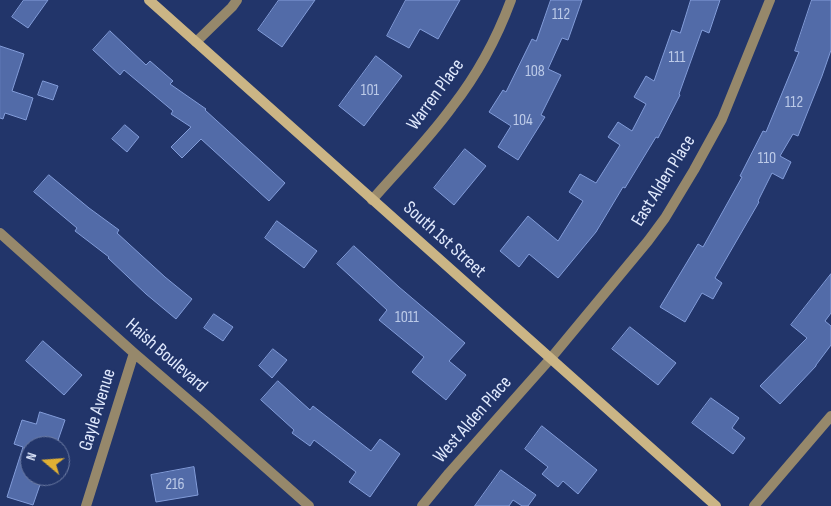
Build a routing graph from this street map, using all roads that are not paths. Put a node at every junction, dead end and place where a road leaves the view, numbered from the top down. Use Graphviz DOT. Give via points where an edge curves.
graph roads {
  1 [pos="149,0"];
  2 [pos="237,0"];
  3 [pos="511,0"];
  4 [pos="770,0"];
  5 [pos="196,42"];
  6 [pos="372,200"];
  7 [pos="0,232"];
  8 [pos="134,353"];
  9 [pos="551,358"];
  10 [pos="831,416"];
  11 [pos="86,506"];
  12 [pos="309,506"];
  13 [pos="422,506"];
  14 [pos="716,506"];
  15 [pos="754,506"];
  1 -- 5 [label="street, South 1st Street"];
  2 -- 5 [label="street"];
  3 -- 6 [label="street, Warren Place" via="493,42 453,106"];
  4 -- 9 [label="street, East Alden Place" via="722,119 665,218"];
  5 -- 6 [label="street, South 1st Street"];
  6 -- 9 [label="street, South 1st Street"];
  7 -- 8 [label="street, Haish Boulevard"];
  8 -- 11 [label="street, Gayle Avenue"];
  8 -- 12 [label="street, Haish Boulevard"];
  9 -- 13 [label="street, West Alden Place"];
  9 -- 14 [label="street, South 1st Street"];
  10 -- 15 [label="street"];
}
